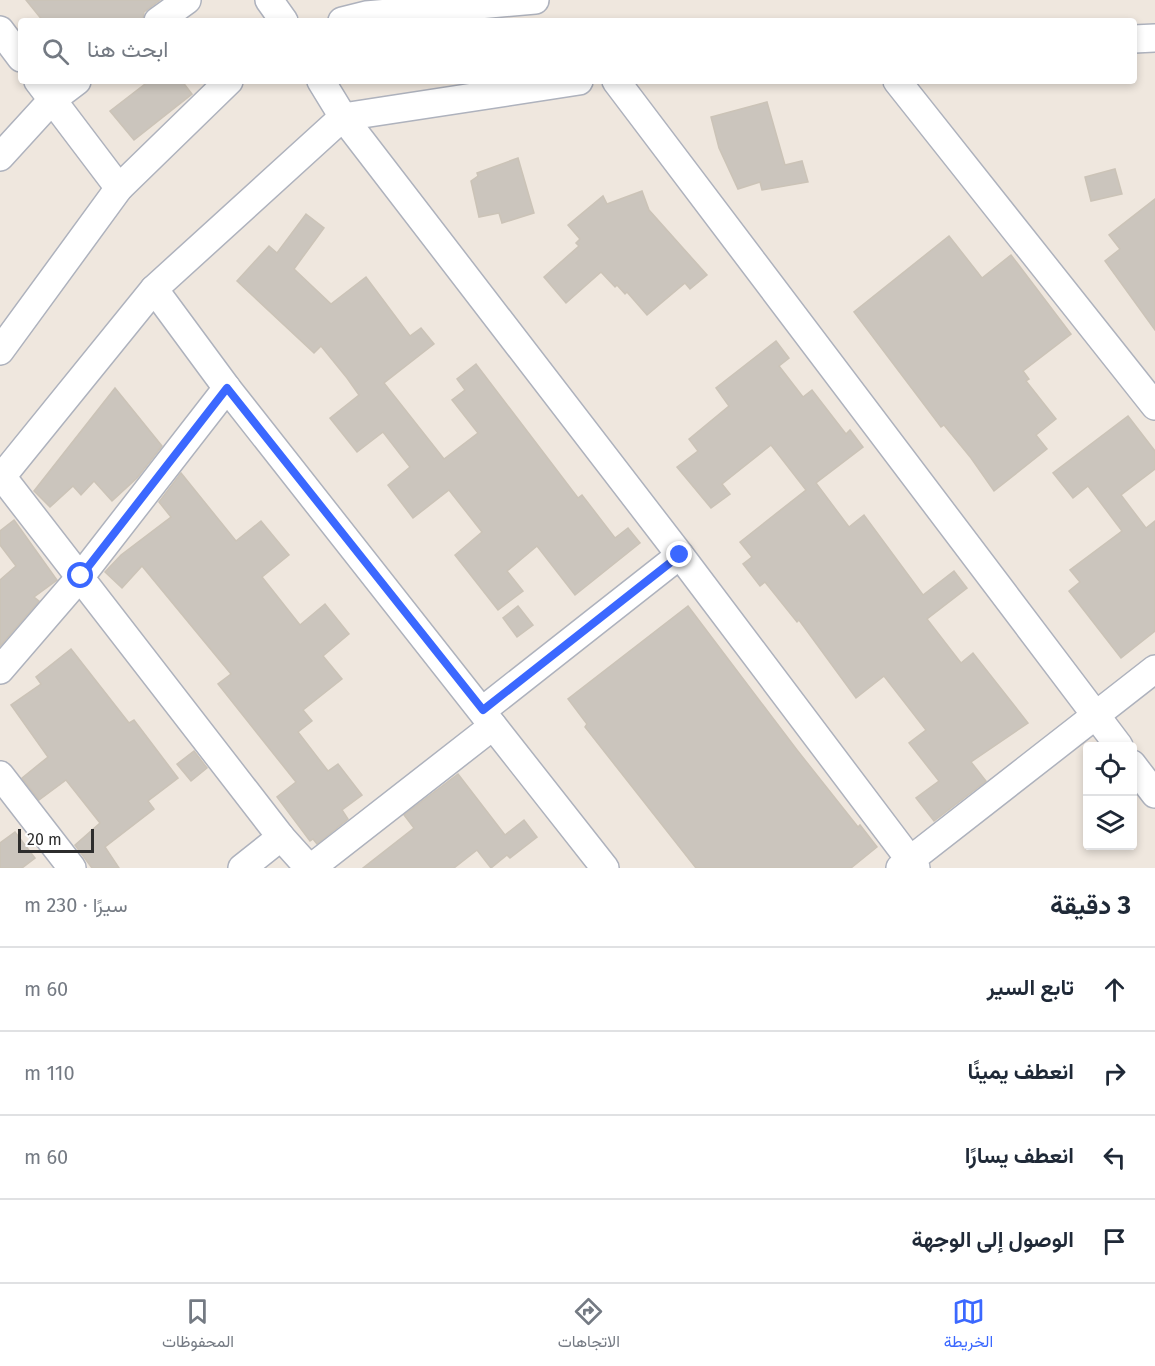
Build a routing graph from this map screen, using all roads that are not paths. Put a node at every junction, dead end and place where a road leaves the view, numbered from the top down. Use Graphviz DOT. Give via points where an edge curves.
graph roads {
  1 [pos="187,0"];
  2 [pos="269,0"];
  3 [pos="535,0"];
  4 [pos="162,18"];
  5 [pos="282,18"];
  6 [pos="354,18"];
  7 [pos="0,30"];
  8 [pos="18,54"];
  9 [pos="66,84"];
  10 [pos="226,84"];
  11 [pos="323,84"];
  12 [pos="559,84"];
  13 [pos="618,84"];
  14 [pos="899,84"];
  15 [pos="45,90"];
  16 [pos="343,117"];
  17 [pos="0,157"];
  18 [pos="119,188"];
  19 [pos="154,289"];
  20 [pos="0,351"];
  21 [pos="227,388"];
  22 [pos="1155,406"];
  23 [pos="1,477"];
  24 [pos="680,555"];
  25 [pos="81,576"];
  26 [pos="1155,669"];
  27 [pos="0,670"];
  28 [pos="1094,715"];
  29 [pos="488,718"];
  30 [pos="1115,742"];
  31 [pos="1137,771"];
  32 [pos="0,775"];
  33 [pos="1155,794"];
  34 [pos="281,837"];
  35 [pos="908,865"];
  36 [pos="72,868"];
  37 [pos="242,868"];
  38 [pos="310,868"];
  39 [pos="605,868"];
  1 -- 4 [label="street"];
  2 -- 5 [label="street"];
  3 -- 6 [label="street"];
  7 -- 8 [label="street"];
  9 -- 15 [label="street"];
  10 -- 18 [label="street"];
  11 -- 16 [label="street"];
  12 -- 16 [label="street"];
  13 -- 28 [label="street"];
  14 -- 22 [label="street"];
  15 -- 17 [label="street"];
  15 -- 18 [label="street"];
  16 -- 19 [label="street"];
  16 -- 24 [label="street"];
  18 -- 20 [label="street"];
  19 -- 21 [label="street"];
  19 -- 23 [label="street"];
  21 -- 25 [label="street"];
  21 -- 29 [label="street"];
  23 -- 25 [label="street"];
  24 -- 29 [label="street"];
  24 -- 35 [label="street"];
  25 -- 27 [label="street"];
  25 -- 34 [label="street"];
  26 -- 28 [label="street"];
  28 -- 30 [label="street"];
  28 -- 35 [label="street"];
  29 -- 38 [label="street"];
  29 -- 39 [label="street"];
  31 -- 33 [label="street"];
  32 -- 36 [label="street"];
  34 -- 37 [label="street"];
  34 -- 38 [label="street"];
}
